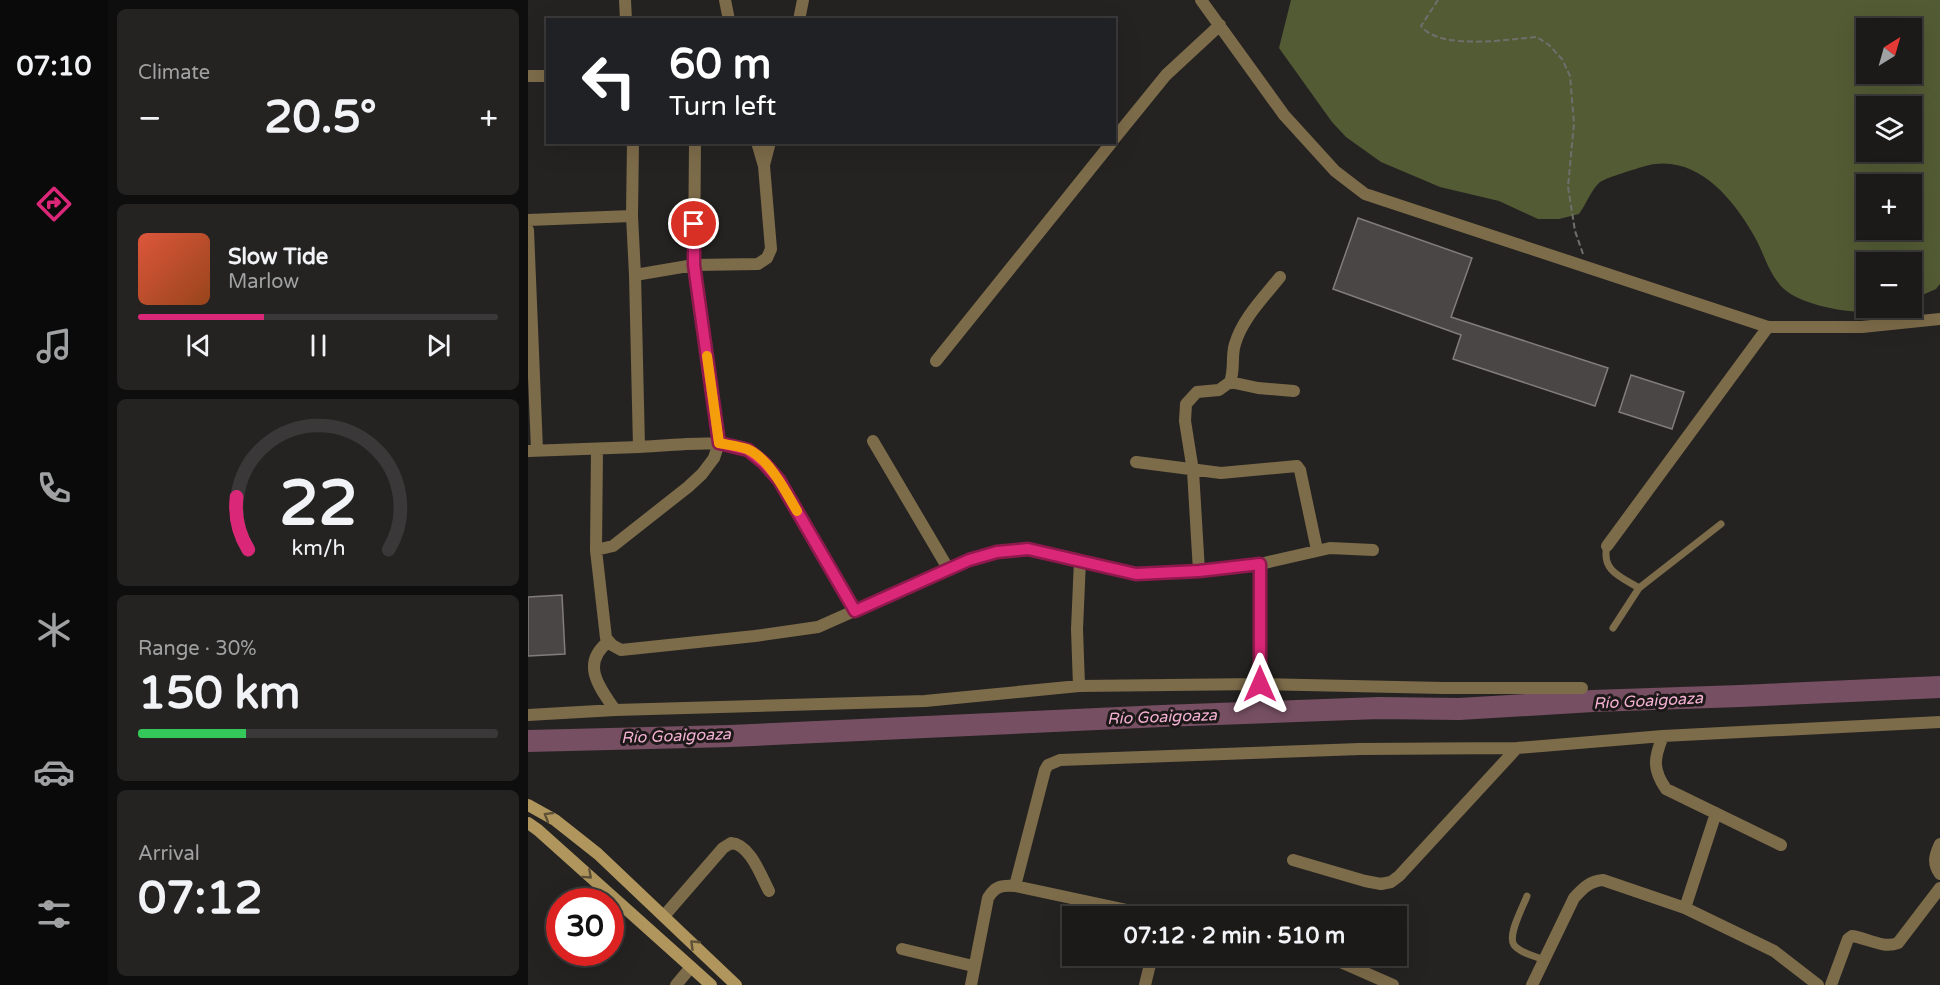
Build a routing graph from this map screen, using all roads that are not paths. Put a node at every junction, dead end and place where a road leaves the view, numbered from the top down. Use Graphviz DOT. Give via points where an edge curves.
graph roads {
  1 [pos="625,0"];
  2 [pos="724,0"];
  3 [pos="803,0"];
  4 [pos="1201,0"];
  5 [pos="626,18"];
  6 [pos="728,18"];
  7 [pos="799,18"];
  8 [pos="1220,25"];
  9 [pos="528,76"];
  10 [pos="546,76"];
  11 [pos="1116,137"];
  12 [pos="633,144"];
  13 [pos="695,144"];
  14 [pos="758,144"];
  15 [pos="770,144"];
  16 [pos="1111,144"];
  17 [pos="764,166"];
  18 [pos="632,216"];
  19 [pos="528,220"];
  20 [pos="528,230"];
  21 [pos="694,265"];
  22 [pos="635,275"];
  23 [pos="1280,277"];
  24 [pos="1940,319"];
  25 [pos="1768,327"];
  26 [pos="936,361"];
  27 [pos="1230,382"];
  28 [pos="1294,391"];
  29 [pos="873,441"];
  30 [pos="719,443"];
  31 [pos="639,447"];
  32 [pos="597,449"];
  33 [pos="532,450"];
  34 [pos="1136,462"];
  35 [pos="1193,471"];
  36 [pos="1721,524"];
  37 [pos="1607,546"];
  38 [pos="596,550"];
  39 [pos="1317,550"];
  40 [pos="1373,550"];
  41 [pos="1080,560"];
  42 [pos="1260,564"];
  43 [pos="949,570"];
  44 [pos="1199,571"];
  45 [pos="1640,588"];
  46 [pos="855,611"];
  47 [pos="1613,628"];
  48 [pos="608,642"];
  49 [pos="1260,684"];
  50 [pos="1079,686"];
  51 [pos="1582,688"];
  52 [pos="615,710"];
  53 [pos="528,716"];
  54 [pos="1940,722"];
  55 [pos="1663,736"];
  56 [pos="1517,748"];
  57 [pos="528,805"];
  58 [pos="1716,813"];
  59 [pos="528,824"];
  60 [pos="1940,844"];
  61 [pos="1781,845"];
  62 [pos="1293,860"];
  63 [pos="1940,874"];
  64 [pos="1015,886"];
  65 [pos="1940,888"];
  66 [pos="769,891"];
  67 [pos="1527,896"];
  68 [pos="1108,906"];
  69 [pos="1685,908"];
  70 [pos="664,916"];
  71 [pos="902,949"];
  72 [pos="1544,960"];
  73 [pos="974,966"];
  74 [pos="1150,966"];
  75 [pos="1350,966"];
  76 [pos="691,967"];
  77 [pos="727,982"];
  78 [pos="676,985"];
  79 [pos="711,985"];
  80 [pos="971,985"];
  81 [pos="1145,985"];
  82 [pos="1393,985"];
  83 [pos="1532,985"];
  84 [pos="1818,985"];
  85 [pos="1831,985"];
  1 -- 5 [label="street"];
  2 -- 6 [label="street"];
  3 -- 7 [label="street"];
  4 -- 8 [label="street"];
  8 -- 11 [label="street" via="1166,75"];
  8 -- 25 [label="street" via="1284,115 1335,171 1365,194"];
  9 -- 10 [label="street"];
  12 -- 18 [label="street"];
  13 -- 21 [label="street"];
  14 -- 17 [label="street"];
  15 -- 17 [label="street"];
  16 -- 26 [label="street"];
  17 -- 21 [label="street" via="771,249 767,258 758,264"];
  18 -- 19 [label="street"];
  18 -- 22 [label="street"];
  20 -- 33 [label="street"];
  21 -- 22 [label="street"];
  21 -- 30 [label="street"];
  22 -- 31 [label="street"];
  23 -- 27 [label="street" via="1238,335"];
  24 -- 25 [label="street" via="1862,327"];
  25 -- 37 [label="street"];
  27 -- 28 [label="street"];
  27 -- 35 [label="street" via="1220,390 1197,392 1186,404"];
  29 -- 43 [label="street"];
  30 -- 31 [label="street"];
  30 -- 38 [label="street" via="714,458 688,487 620,542"];
  30 -- 46 [label="street" via="748,450 772,471"];
  31 -- 32 [label="street"];
  32 -- 33 [label="street"];
  32 -- 38 [label="street"];
  34 -- 35 [label="street"];
  35 -- 39 [label="street" via="1221,473 1297,466"];
  35 -- 44 [label="street"];
  36 -- 45 [label="lane"];
  37 -- 45 [label="lane" via="1605,555 1610,569"];
  38 -- 48 [label="street"];
  39 -- 40 [label="street"];
  39 -- 42 [label="street"];
  41 -- 43 [label="street" via="1028,549 997,552"];
  41 -- 44 [label="street" via="1136,574"];
  41 -- 50 [label="street"];
  42 -- 44 [label="street"];
  42 -- 49 [label="street"];
  43 -- 46 [label="street"];
  45 -- 47 [label="lane"];
  46 -- 48 [label="street" via="818,627 755,636 621,650"];
  48 -- 52 [label="street" via="595,657 594,673"];
  49 -- 50 [label="street"];
  49 -- 51 [label="street"];
  50 -- 52 [label="street" via="924,701"];
  52 -- 53 [label="street"];
  54 -- 55 [label="street"];
  55 -- 56 [label="street"];
  55 -- 58 [label="street" via="1656,753 1659,778 1666,789"];
  56 -- 62 [label="street" via="1391,882 1365,881"];
  56 -- 64 [label="street" via="1360,749 1060,760 1045,770"];
  70 -- 57 [label="main road, one-way" via="598,854 555,820"];
  58 -- 61 [label="street"];
  58 -- 69 [label="street"];
  59 -- 76 [label="main road, one-way"];
  60 -- 63 [label="street" via="1934,860"];
  64 -- 68 [label="street"];
  64 -- 73 [label="street" via="1003,885 992,890"];
  65 -- 85 [label="street" via="1898,943 1852,936 1848,939"];
  66 -- 70 [label="street" via="751,857 741,846 731,843"];
  67 -- 72 [label="lane" via="1512,940 1520,950"];
  69 -- 72 [label="street" via="1603,880 1591,883 1578,892 1568,908"];
  69 -- 84 [label="street" via="1774,951"];
  77 -- 70 [label="main road, one-way"];
  71 -- 73 [label="street"];
  72 -- 83 [label="street"];
  73 -- 80 [label="street"];
  74 -- 81 [label="street"];
  75 -- 82 [label="street"];
  76 -- 78 [label="street"];
  76 -- 79 [label="main road"];
}
